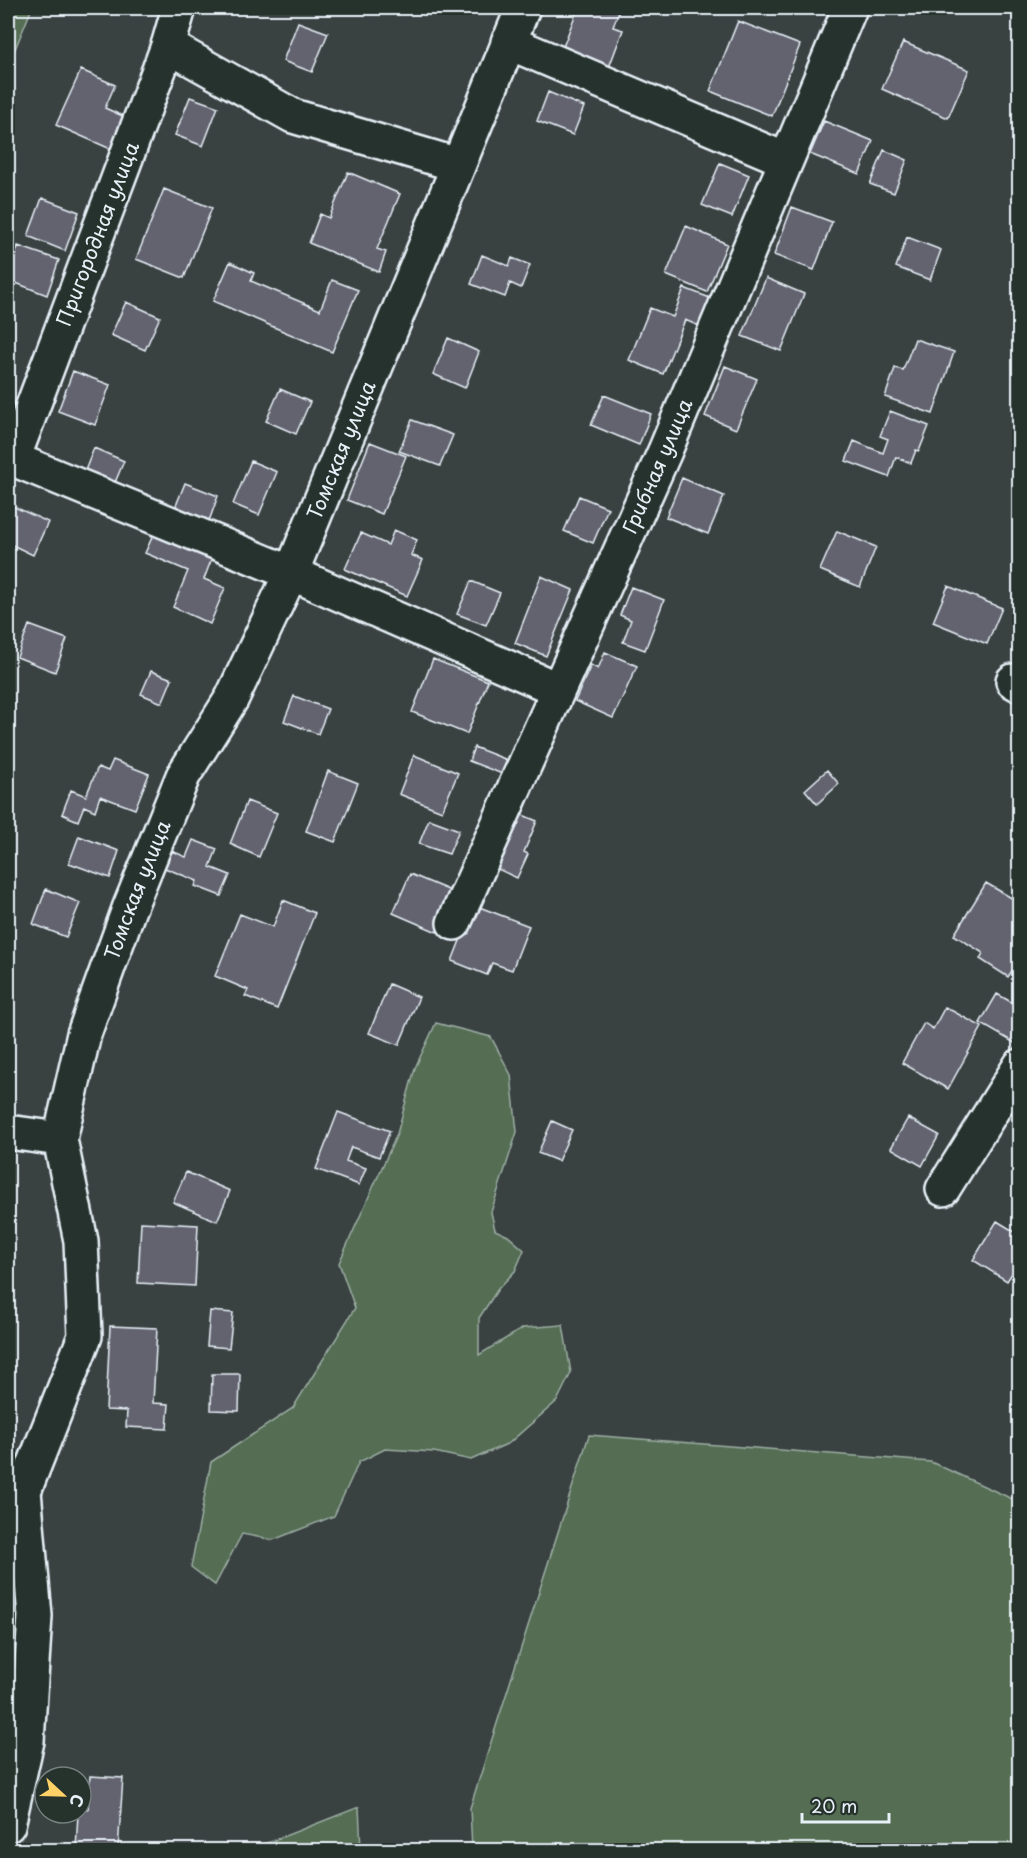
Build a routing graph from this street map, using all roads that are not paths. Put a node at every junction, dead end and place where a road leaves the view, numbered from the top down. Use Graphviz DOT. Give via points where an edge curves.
graph roads {
  1 [pos="179,8"];
  2 [pos="523,8"];
  3 [pos="850,8"];
  4 [pos="508,42"];
  5 [pos="168,46"];
  6 [pos="786,160"];
  7 [pos="458,165"];
  8 [pos="291,573"];
  9 [pos="557,689"];
  10 [pos="454,923"];
  11 [pos="1020,1066"];
  12 [pos="8,1132"];
  13 [pos="60,1139"];
  14 [pos="943,1189"];
  15 [pos="24,1491"];
  16 [pos="8,1544"];
  17 [pos="8,1825"];
  1 -- 5 [label="street, Пригородная улица"];
  2 -- 4 [label="street, Томская улица"];
  3 -- 6 [label="street, Грибная улица"];
  4 -- 6 [label="street"];
  4 -- 7 [label="street, Томская улица"];
  5 -- 7 [label="street" via="293,116"];
  5 -- 8 [label="street, Пригородная улица" via="12,459"];
  6 -- 9 [label="street, Грибная улица" via="665,451"];
  7 -- 8 [label="street, Томская улица"];
  8 -- 9 [label="street"];
  8 -- 13 [label="street, Томская улица" via="232,698 183,776 133,898 84,1034"];
  9 -- 10 [label="street, Грибная улица"];
  11 -- 14 [label="street"];
  12 -- 13 [label="street"];
  13 -- 15 [label="street, Томская улица" via="81,1241 85,1336"];
  15 -- 16 [label="street"];
  15 -- 17 [label="street, Томская улица" via="35,1616 27,1741"];
}
